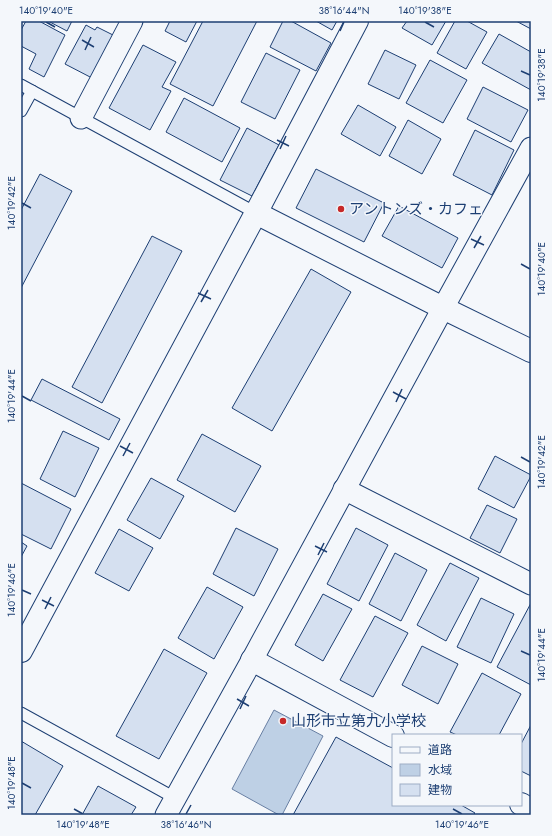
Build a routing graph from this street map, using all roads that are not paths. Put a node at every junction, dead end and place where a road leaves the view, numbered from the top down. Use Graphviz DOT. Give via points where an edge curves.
graph roads {
  1 [pos="132,21"];
  2 [pos="357,21"];
  3 [pos="21,85"];
  4 [pos="32,91"];
  5 [pos="21,111"];
  6 [pos="81,118"];
  7 [pos="531,148"];
  8 [pos="256,213"];
  9 [pos="443,308"];
  10 [pos="531,351"];
  11 [pos="344,489"];
  12 [pos="531,584"];
  13 [pos="21,651"];
  14 [pos="252,660"];
  15 [pos="21,713"];
  16 [pos="392,735"];
  17 [pos="522,805"];
  18 [pos="171,806"];
  19 [pos="531,810"];
  1 -- 6 [label="street"];
  2 -- 8 [label="street"];
  3 -- 4 [label="lane"];
  4 -- 5 [label="lane"];
  4 -- 6 [label="lane"];
  6 -- 8 [label="lane"];
  7 -- 9 [label="street"];
  8 -- 9 [label="street"];
  8 -- 13 [label="street"];
  9 -- 10 [label="street"];
  9 -- 11 [label="street"];
  11 -- 12 [label="street"];
  11 -- 14 [label="street"];
  14 -- 16 [label="street"];
  14 -- 18 [label="street"];
  15 -- 18 [label="lane"];
  17 -- 19 [label="street"];
}
